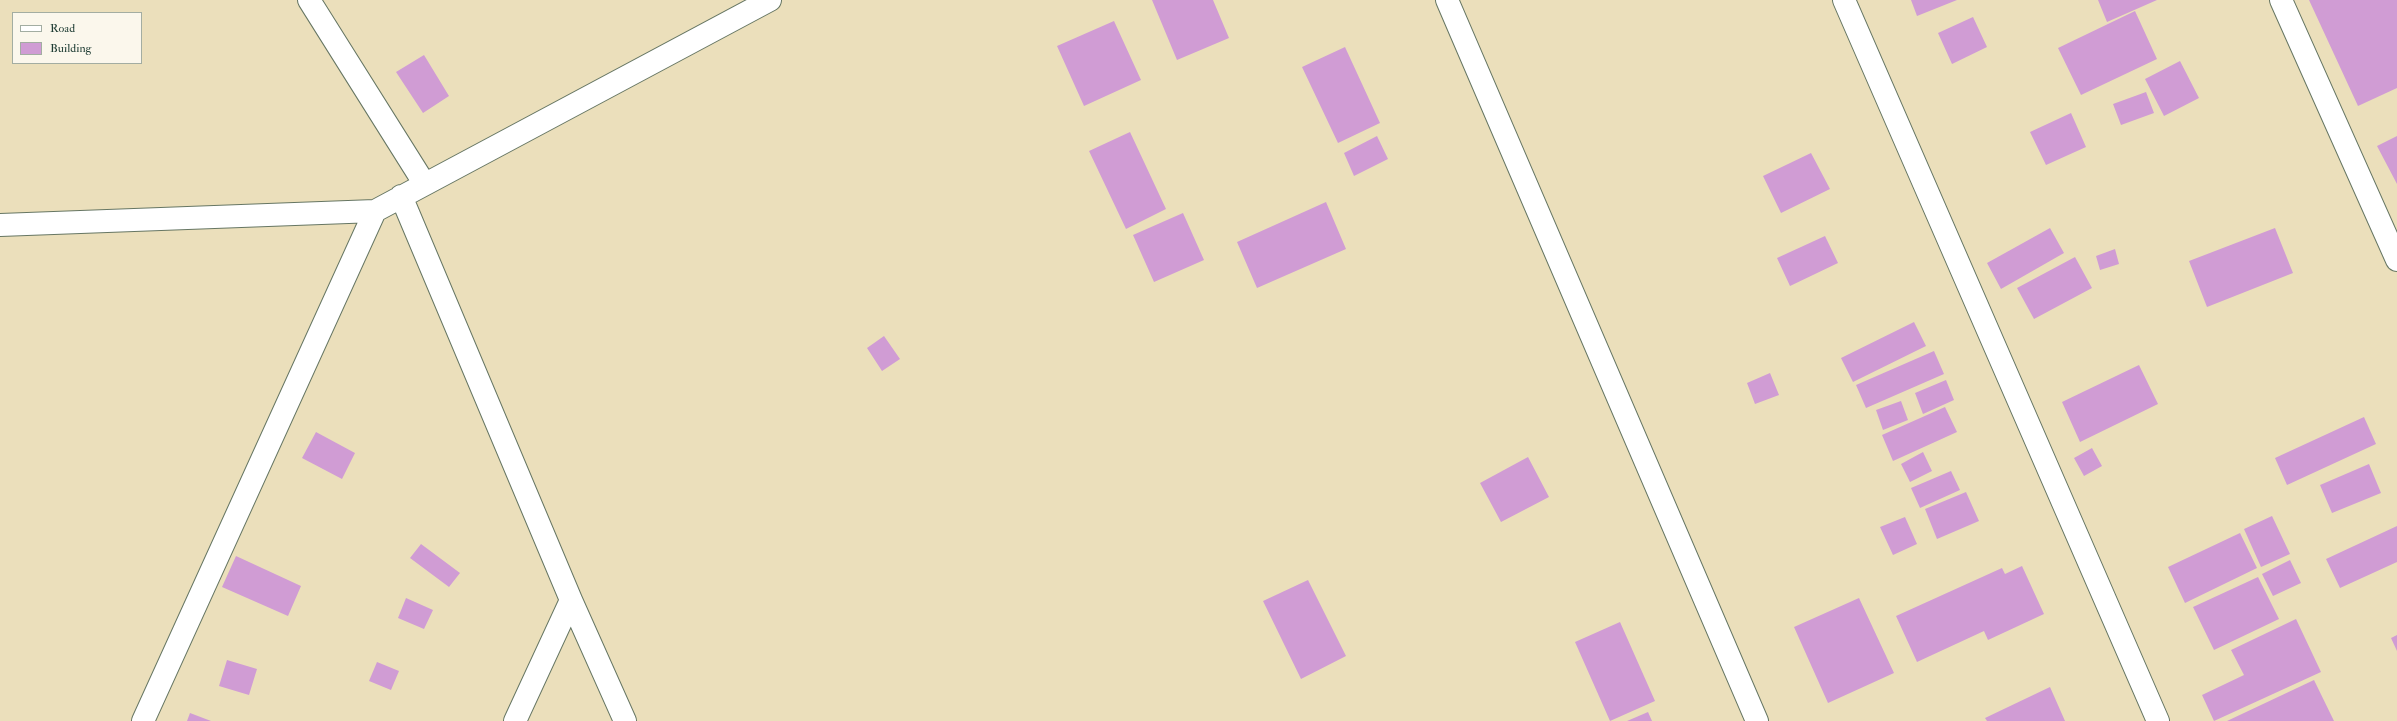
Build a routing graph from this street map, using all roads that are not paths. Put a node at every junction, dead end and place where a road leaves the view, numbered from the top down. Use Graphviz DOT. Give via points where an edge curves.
graph roads {
  1 [pos="309,0"];
  2 [pos="770,0"];
  3 [pos="1447,0"];
  4 [pos="1844,0"];
  5 [pos="2281,0"];
  6 [pos="424,183"];
  7 [pos="402,196"];
  8 [pos="375,211"];
  9 [pos="0,225"];
  10 [pos="2397,260"];
  11 [pos="571,600"];
  12 [pos="143,721"];
  13 [pos="515,721"];
  14 [pos="625,721"];
  15 [pos="1757,721"];
  16 [pos="2158,721"];
  1 -- 6 [label="street"];
  2 -- 6 [label="street"];
  3 -- 15 [label="street"];
  4 -- 16 [label="street"];
  5 -- 10 [label="street"];
  6 -- 7 [label="street"];
  7 -- 8 [label="street"];
  7 -- 11 [label="street"];
  8 -- 9 [label="street"];
  8 -- 12 [label="street"];
  11 -- 13 [label="street"];
  11 -- 14 [label="street"];
}
